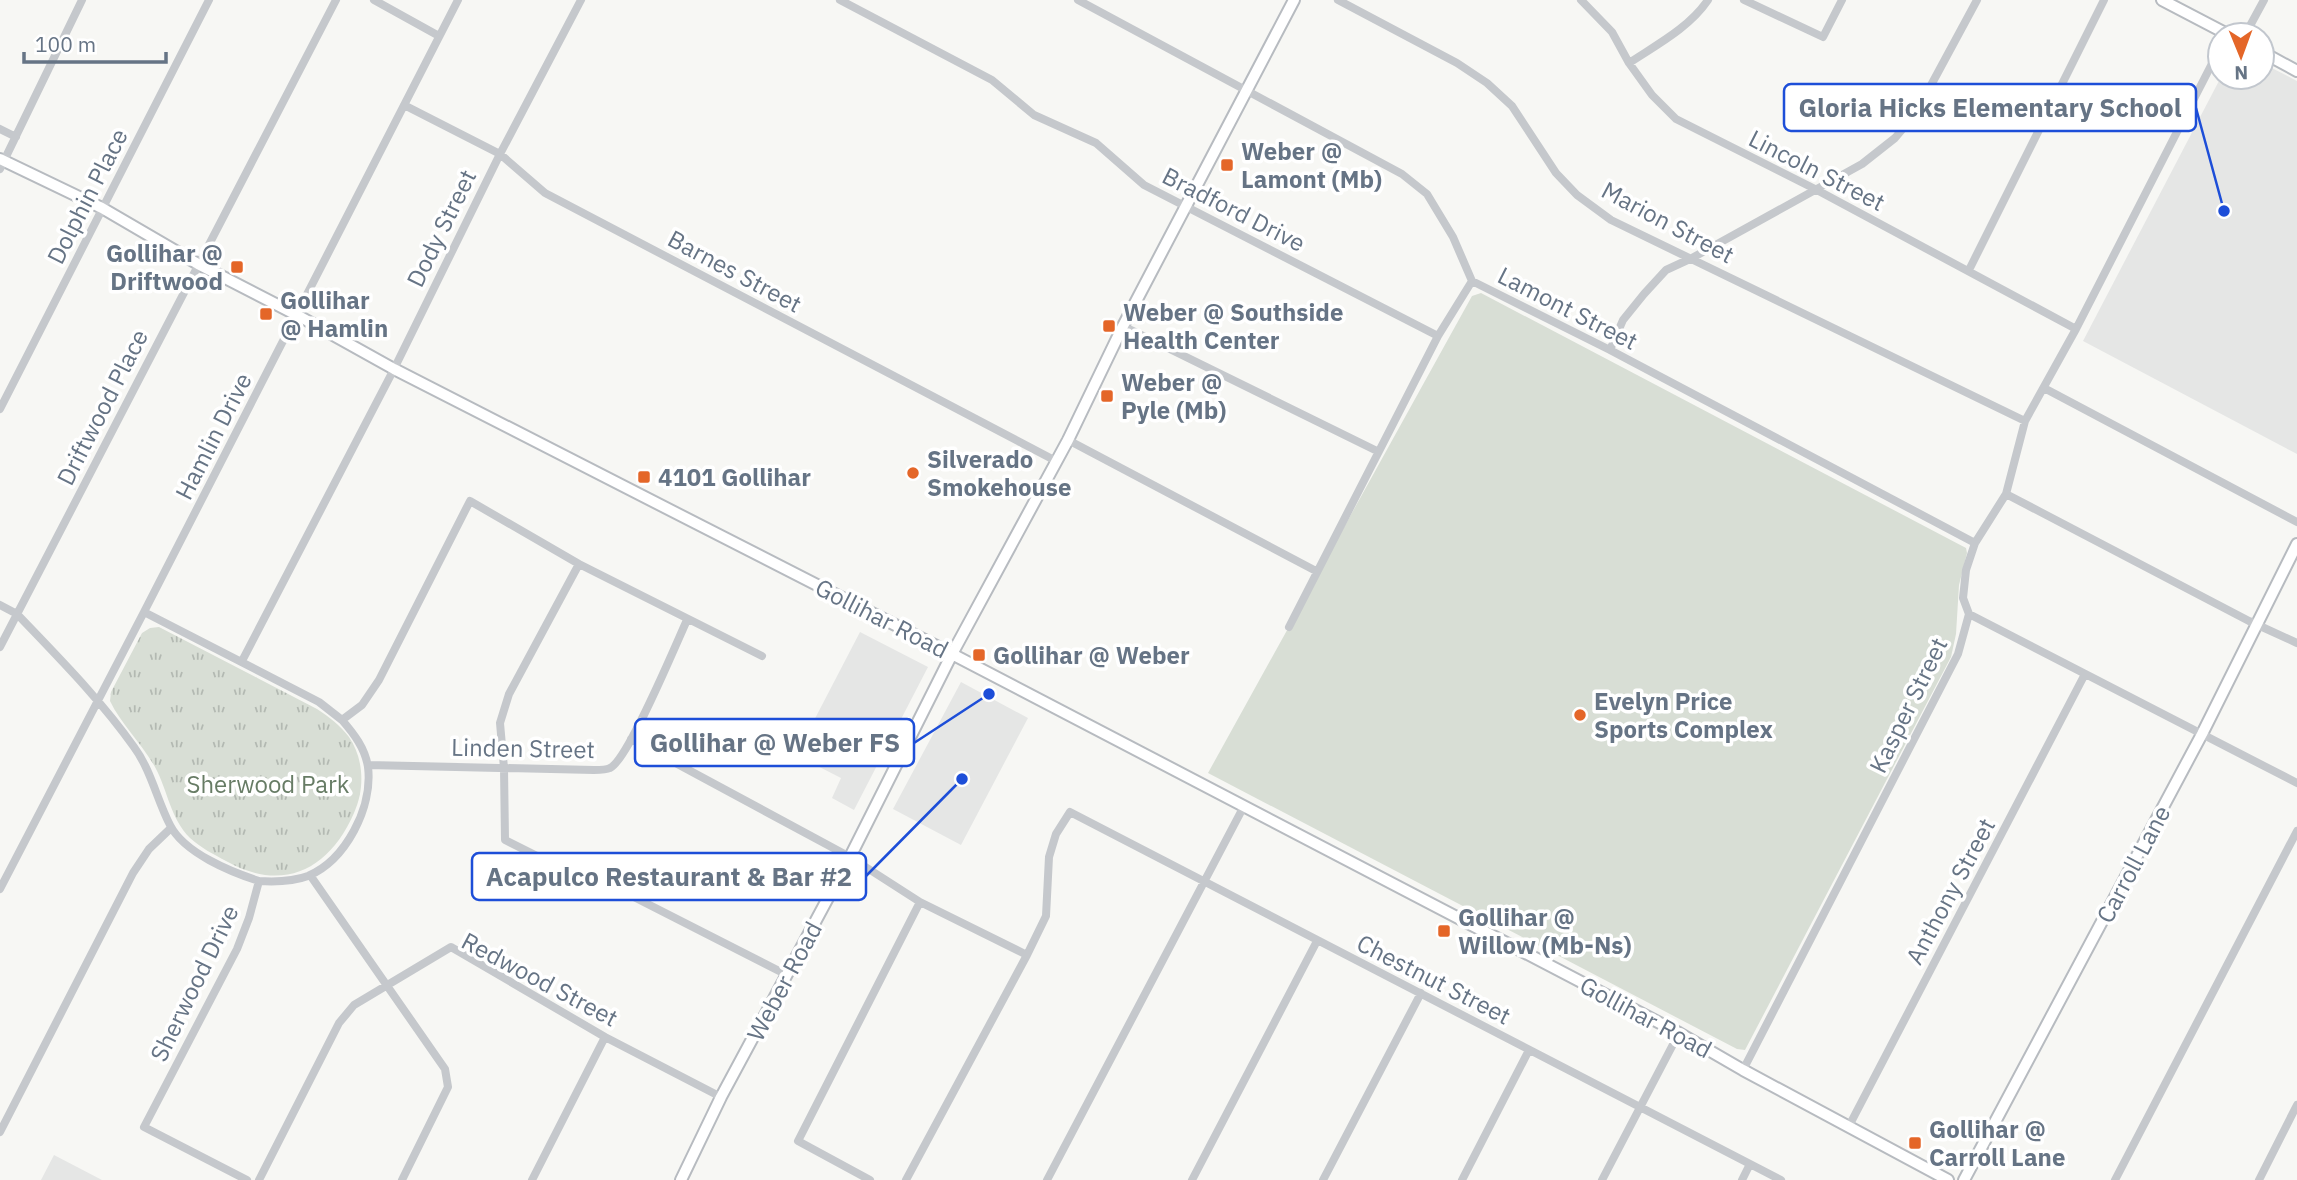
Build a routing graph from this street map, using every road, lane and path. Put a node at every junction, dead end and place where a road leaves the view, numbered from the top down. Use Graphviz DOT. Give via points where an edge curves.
graph roads {
  1 [pos="82,0"];
  2 [pos="209,0"];
  3 [pos="337,0"];
  4 [pos="374,0"];
  5 [pos="458,0"];
  6 [pos="580,0"];
  7 [pos="840,0"];
  8 [pos="1078,0"];
  9 [pos="1294,0"];
  10 [pos="1338,0"];
  11 [pos="1581,0"];
  12 [pos="1708,0"];
  13 [pos="1744,0"];
  14 [pos="1842,0"];
  15 [pos="1977,0"];
  16 [pos="2104,0"];
  17 [pos="2162,0"];
  18 [pos="2264,0"];
  19 [pos="2253,21"];
  20 [pos="2206,23"];
  21 [pos="439,36"];
  22 [pos="2276,60"];
  23 [pos="1629,63"];
  24 [pos="2297,71"];
  25 [pos="2206,75"];
  26 [pos="1248,90"];
  27 [pos="404,106"];
  28 [pos="0,129"];
  29 [pos="16,137"];
  30 [pos="500,154"];
  31 [pos="1,163"];
  32 [pos="1815,189"];
  33 [pos="1186,205"];
  34 [pos="102,208"];
  35 [pos="1692,258"];
  36 [pos="198,264"];
  37 [pos="1969,270"];
  38 [pos="1472,281"];
  39 [pos="297,315"];
  40 [pos="1123,326"];
  41 [pos="2076,329"];
  42 [pos="1438,336"];
  43 [pos="1610,350"];
  44 [pos="394,369"];
  45 [pos="2044,388"];
  46 [pos="0,409"];
  47 [pos="2025,421"];
  48 [pos="1068,440"];
  49 [pos="1377,452"];
  50 [pos="1056,461"];
  51 [pos="2006,494"];
  52 [pos="2297,522"];
  53 [pos="1975,543"];
  54 [pos="2297,544"];
  55 [pos="579,564"];
  56 [pos="1316,571"];
  57 [pos="0,606"];
  58 [pos="145,612"];
  59 [pos="17,614"];
  60 [pos="1969,614"];
  61 [pos="687,620"];
  62 [pos="2256,624"];
  63 [pos="1289,627"];
  64 [pos="2297,643"];
  65 [pos="0,647"];
  66 [pos="952,654"];
  67 [pos="762,656"];
  68 [pos="242,662"];
  69 [pos="2085,674"];
  70 [pos="98,700"];
  71 [pos="342,720"];
  72 [pos="2202,734"];
  73 [pos="631,739"];
  74 [pos="368,765"];
  75 [pos="504,768"];
  76 [pos="2297,783"];
  77 [pos="1244,806"];
  78 [pos="172,828"];
  79 [pos="2297,831"];
  80 [pos="850,857"];
  81 [pos="310,875"];
  82 [pos="259,881"];
  83 [pos="1203,881"];
  84 [pos="0,889"];
  85 [pos="920,902"];
  86 [pos="1317,941"];
  87 [pos="1027,955"];
  88 [pos="787,975"];
  89 [pos="388,985"];
  90 [pos="1421,993"];
  91 [pos="1679,1033"];
  92 [pos="606,1037"];
  93 [pos="1529,1050"];
  94 [pos="1743,1070"];
  95 [pos="721,1097"];
  96 [pos="2297,1105"];
  97 [pos="1641,1107"];
  98 [pos="1849,1126"];
  99 [pos="0,1132"];
  100 [pos="1750,1164"];
  101 [pos="247,1180"];
  102 [pos="259,1180"];
  103 [pos="402,1180"];
  104 [pos="532,1180"];
  105 [pos="681,1180"];
  106 [pos="870,1180"];
  107 [pos="905,1180"];
  108 [pos="1047,1180"];
  109 [pos="1192,1180"];
  110 [pos="1323,1180"];
  111 [pos="1462,1180"];
  112 [pos="1602,1180"];
  113 [pos="1742,1180"];
  114 [pos="1781,1180"];
  115 [pos="1948,1180"];
  116 [pos="1964,1180"];
  117 [pos="2115,1180"];
  118 [pos="2259,1180"];
  1 -- 29 [label="street"];
  2 -- 34 [label="street, Dolphin Place"];
  3 -- 36 [label="street, Driftwood Place"];
  4 -- 21 [label="street"];
  5 -- 21 [label="street, Hamlin Drive"];
  6 -- 30 [label="street, Dody Street"];
  7 -- 33 [label="street, Bradford Drive" via="992,80 1034,115 1097,143 1144,185"];
  8 -- 26 [label="street, Lamont Street"];
  9 -- 26 [label="main road, Weber Road"];
  10 -- 35 [label="street, Marion Street" via="1457,62 1487,83 1513,106 1556,173 1577,195 1611,220"];
  11 -- 23 [label="street, Lincoln Street" via="1612,32"];
  12 -- 23 [label="street" via="1680,28"];
  13 -- 14 [label="street" via="1823,37"];
  15 -- 32 [label="street" via="1916,113 1895,138 1862,164"];
  16 -- 37 [label="street"];
  17 -- 20 [label="main road"];
  18 -- 19 [label="street"];
  21 -- 27 [label="street, Hamlin Drive"];
  22 -- 24 [label="main road"];
  23 -- 32 [label="street, Lincoln Street" via="1676,119"];
  25 -- 41 [label="street, Kasper Street"];
  26 -- 33 [label="main road, Weber Road"];
  26 -- 38 [label="street, Lamont Street" via="1402,174 1427,194"];
  27 -- 30 [label="street, Barnes Street"];
  27 -- 39 [label="street, Hamlin Drive"];
  28 -- 29 [label="street"];
  29 -- 31 [label="street"];
  30 -- 44 [label="street, Dody Street"];
  30 -- 50 [label="street, Barnes Street" via="545,193"];
  31 -- 34 [label="main road, Gollihar Road"];
  32 -- 35 [label="street"];
  32 -- 37 [label="street, Lincoln Street"];
  33 -- 40 [label="main road, Weber Road"];
  33 -- 42 [label="street, Bradford Drive"];
  34 -- 36 [label="main road, Gollihar Road"];
  34 -- 46 [label="street, Dolphin Place"];
  35 -- 43 [label="street" via="1666,270 1644,294 1623,320"];
  35 -- 47 [label="street, Marion Street"];
  36 -- 39 [label="main road, Gollihar Road"];
  36 -- 59 [label="street, Driftwood Place"];
  37 -- 41 [label="street, Lincoln Street"];
  38 -- 42 [label="street"];
  38 -- 43 [label="street, Lamont Street"];
  39 -- 44 [label="main road, Gollihar Road"];
  39 -- 58 [label="street, Hamlin Drive"];
  40 -- 48 [label="main road, Weber Road"];
  40 -- 49 [label="street"];
  41 -- 45 [label="street, Kasper Street"];
  42 -- 49 [label="street"];
  43 -- 53 [label="street, Lamont Street"];
  44 -- 66 [label="main road, Gollihar Road"];
  44 -- 68 [label="street, Dody Street"];
  45 -- 47 [label="street, Kasper Street"];
  45 -- 52 [label="street"];
  47 -- 51 [label="street, Kasper Street"];
  48 -- 50 [label="main road, Weber Road"];
  48 -- 56 [label="street"];
  49 -- 56 [label="street"];
  50 -- 66 [label="main road, Weber Road"];
  51 -- 53 [label="street, Kasper Street"];
  51 -- 62 [label="street"];
  53 -- 60 [label="street, Kasper Street" via="1963,598"];
  54 -- 62 [label="main road, Carroll Lane"];
  55 -- 61 [label="street"];
  55 -- 71 [label="street" via="470,501 379,680 362,705"];
  55 -- 75 [label="street" via="509,694 500,723"];
  56 -- 63 [label="street"];
  57 -- 59 [label="street"];
  58 -- 68 [label="street"];
  58 -- 70 [label="street, Hamlin Drive"];
  59 -- 65 [label="street, Driftwood Place"];
  59 -- 70 [label="street"];
  60 -- 69 [label="street"];
  60 -- 94 [label="street, Kasper Street" via="1958,654"];
  61 -- 67 [label="street"];
  61 -- 73 [label="street"];
  62 -- 64 [label="street"];
  62 -- 72 [label="main road, Carroll Lane"];
  66 -- 77 [label="main road, Gollihar Road"];
  66 -- 80 [label="main road, Weber Road"];
  68 -- 71 [label="street" via="319,702"];
  69 -- 72 [label="street"];
  69 -- 98 [label="street, Anthony Street"];
  70 -- 78 [label="street" via="136,750"];
  70 -- 84 [label="street, Hamlin Drive"];
  71 -- 74 [label="street, Sherwood Drive" via="358,737"];
  72 -- 76 [label="street"];
  72 -- 116 [label="main road, Carroll Lane"];
  73 -- 75 [label="street, Linden Street" via="610,768"];
  73 -- 80 [label="street, Linden Street"];
  74 -- 75 [label="street, Linden Street"];
  74 -- 81 [label="street, Sherwood Drive" via="368,787 355,828 331,861"];
  75 -- 88 [label="street" via="505,840 597,886 628,894"];
  77 -- 83 [label="street"];
  77 -- 91 [label="main road, Gollihar Road"];
  78 -- 82 [label="street" via="200,855"];
  78 -- 99 [label="street" via="132,873"];
  79 -- 117 [label="street"];
  80 -- 85 [label="street, Linden Street"];
  80 -- 88 [label="main road, Weber Road"];
  81 -- 82 [label="street, Sherwood Drive"];
  81 -- 89 [label="street"];
  82 -- 101 [label="street, Sherwood Drive" via="237,949 144,1127"];
  83 -- 86 [label="street, Chestnut Street"];
  83 -- 87 [label="street, Chestnut Street" via="1070,812 1049,857 1046,916"];
  83 -- 108 [label="street"];
  85 -- 87 [label="street, Linden Street"];
  85 -- 106 [label="street" via="798,1142"];
  86 -- 90 [label="street, Chestnut Street"];
  86 -- 109 [label="street"];
  87 -- 107 [label="street"];
  88 -- 95 [label="main road, Weber Road"];
  89 -- 92 [label="street, Redwood Street" via="451,947"];
  89 -- 102 [label="street" via="354,1005 340,1023"];
  89 -- 103 [label="street" via="445,1069 448,1087"];
  90 -- 93 [label="street, Chestnut Street"];
  90 -- 110 [label="street"];
  91 -- 94 [label="main road, Gollihar Road"];
  91 -- 97 [label="street"];
  92 -- 95 [label="street, Redwood Street"];
  92 -- 104 [label="street"];
  93 -- 97 [label="street, Chestnut Street"];
  93 -- 111 [label="street"];
  94 -- 98 [label="main road, Gollihar Road"];
  95 -- 105 [label="main road, Weber Road"];
  96 -- 118 [label="street"];
  97 -- 100 [label="street, Chestnut Street"];
  97 -- 112 [label="street"];
  98 -- 115 [label="main road, Gollihar Road"];
  100 -- 113 [label="street"];
  100 -- 114 [label="street, Chestnut Street"];
}
